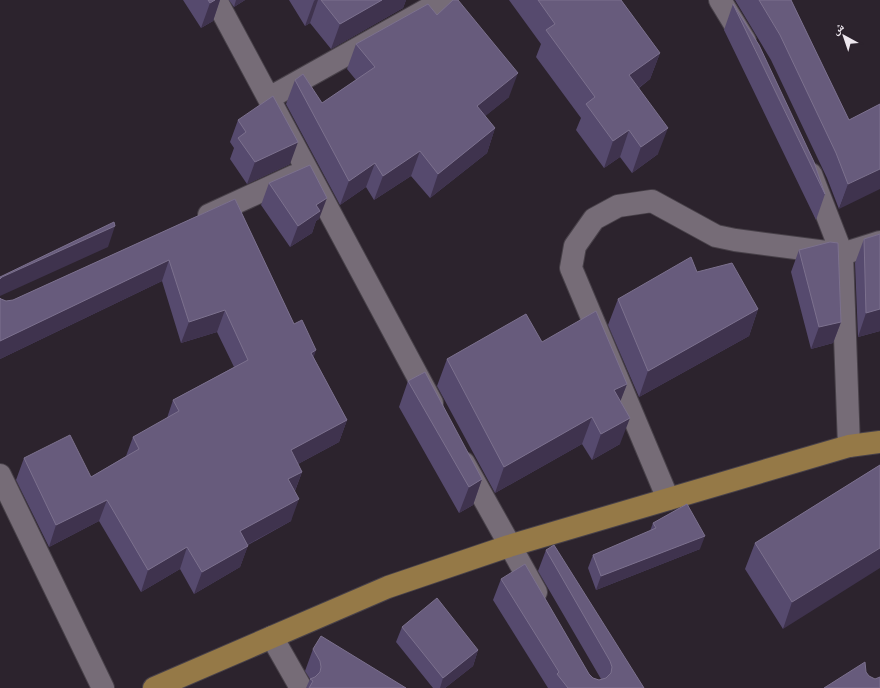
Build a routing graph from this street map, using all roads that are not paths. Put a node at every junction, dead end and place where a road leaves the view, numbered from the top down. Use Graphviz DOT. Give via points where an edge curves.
graph roads {
  1 [pos="216,0"];
  2 [pos="444,0"];
  3 [pos="720,0"];
  4 [pos="756,59"];
  5 [pos="269,98"];
  6 [pos="803,156"];
  7 [pos="307,170"];
  8 [pos="193,222"];
  9 [pos="880,242"];
  10 [pos="842,254"];
  11 [pos="442,421"];
  12 [pos="880,442"];
  13 [pos="849,446"];
  14 [pos="456,448"];
  15 [pos="0,475"];
  16 [pos="668,499"];
  17 [pos="509,546"];
  18 [pos="545,607"];
  19 [pos="272,637"];
  20 [pos="103,688"];
  21 [pos="154,688"];
  22 [pos="301,688"];
  1 -- 5 [label="street"];
  2 -- 5 [label="street"];
  3 -- 4 [label="street"];
  5 -- 7 [label="street"];
  6 -- 10 [label="street" via="816,183"];
  7 -- 8 [label="street"];
  7 -- 11 [label="street"];
  9 -- 10 [label="street"];
  10 -- 13 [label="street"];
  10 -- 16 [label="street" via="716,236 652,200 618,206 594,219 575,246 571,268"];
  12 -- 13 [label="main road"];
  13 -- 16 [label="main road"];
  14 -- 17 [label="street"];
  15 -- 20 [label="street"];
  16 -- 17 [label="main road"];
  17 -- 18 [label="street"];
  17 -- 19 [label="main road" via="388,587"];
  19 -- 21 [label="main road"];
  19 -- 22 [label="street"];
}
